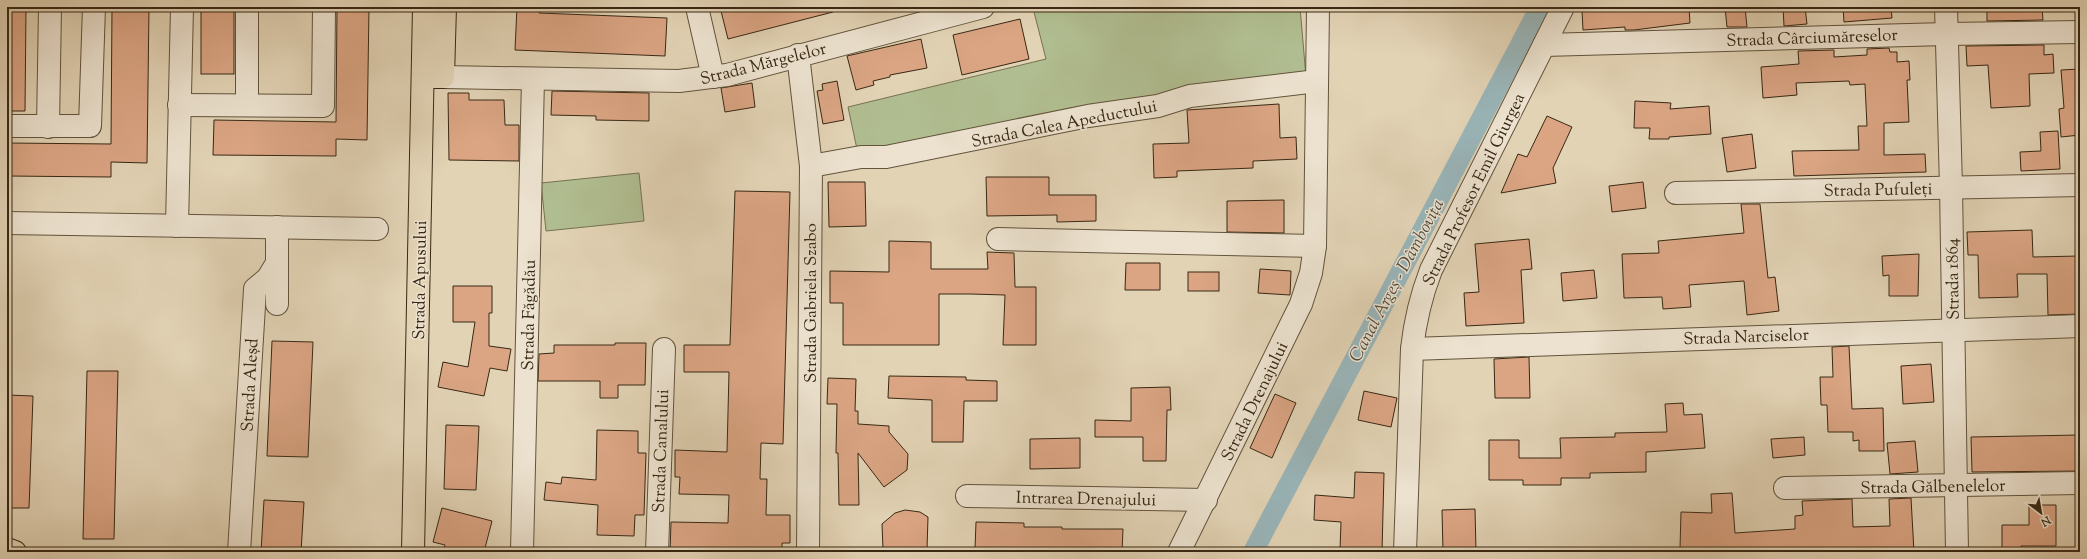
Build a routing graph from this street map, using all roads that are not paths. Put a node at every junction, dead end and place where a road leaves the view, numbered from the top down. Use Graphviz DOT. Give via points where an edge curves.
graph roads {
  1 [pos="50,7"];
  2 [pos="94,7"];
  3 [pos="182,7"];
  4 [pos="247,7"];
  5 [pos="324,7"];
  6 [pos="424,7"];
  7 [pos="445,7"];
  8 [pos="697,7"];
  9 [pos="983,7"];
  10 [pos="1318,7"];
  11 [pos="1563,7"];
  12 [pos="1946,7"];
  13 [pos="2080,32"];
  14 [pos="1946,34"];
  15 [pos="1544,45"];
  16 [pos="798,55"];
  17 [pos="434,77"];
  18 [pos="713,78"];
  19 [pos="533,79"];
  20 [pos="1317,81"];
  21 [pos="178,105"];
  22 [pos="247,105"];
  23 [pos="7,126"];
  24 [pos="48,126"];
  25 [pos="810,166"];
  26 [pos="2080,184"];
  27 [pos="1951,187"];
  28 [pos="1676,193"];
  29 [pos="7,223"];
  30 [pos="177,226"];
  31 [pos="277,227"];
  32 [pos="376,229"];
  33 [pos="998,239"];
  34 [pos="1315,246"];
  35 [pos="277,263"];
  36 [pos="277,304"];
  37 [pos="2080,326"];
  38 [pos="1953,329"];
  39 [pos="664,349"];
  40 [pos="1412,349"];
  41 [pos="2080,483"];
  42 [pos="1956,486"];
  43 [pos="1785,488"];
  44 [pos="967,496"];
  45 [pos="1206,500"];
  46 [pos="7,549"];
  47 [pos="15,552"];
  48 [pos="239,552"];
  49 [pos="413,552"];
  50 [pos="522,552"];
  51 [pos="657,552"];
  52 [pos="808,552"];
  53 [pos="1180,552"];
  54 [pos="1405,552"];
  55 [pos="1957,552"];
  1 -- 24 [label="street"];
  2 -- 24 [label="street" via="90,126"];
  3 -- 21 [label="street"];
  4 -- 22 [label="street"];
  5 -- 22 [label="street" via="322,106"];
  6 -- 17 [label="main road, Strada Apusului"];
  7 -- 17 [label="main road, Strada Apusului"];
  8 -- 18 [label="street"];
  9 -- 16 [label="street, Strada Mărgelelor"];
  10 -- 20 [label="street, Strada Drenajului"];
  11 -- 15 [label="street, Strada Profesor Emil Giurgea"];
  12 -- 14 [label="street, Strada 1864"];
  13 -- 14 [label="street, Strada Cârciumăreselor"];
  14 -- 15 [label="street, Strada Cârciumăreselor"];
  14 -- 27 [label="street, Strada 1864"];
  15 -- 40 [label="street, Strada Profesor Emil Giurgea" via="1431,270 1416,319"];
  16 -- 18 [label="street, Strada Mărgelelor"];
  16 -- 25 [label="street, Strada Gabriela Szabo"];
  17 -- 19 [label="street, Strada Mărgelelor"];
  17 -- 49 [label="main road, Strada Apusului"];
  18 -- 19 [label="street, Strada Mărgelelor" via="679,81"];
  19 -- 50 [label="street, Strada Făgădău"];
  20 -- 25 [label="street, Strada Calea Apeductului" via="1190,96 1158,106 1088,116 886,157 861,157"];
  20 -- 34 [label="street, Strada Drenajului"];
  21 -- 22 [label="street"];
  21 -- 30 [label="street"];
  23 -- 24 [label="street"];
  25 -- 52 [label="street, Strada Gabriela Szabo"];
  26 -- 27 [label="street, Strada Pufuleți"];
  27 -- 28 [label="street, Strada Pufuleți"];
  27 -- 38 [label="street, Strada 1864"];
  29 -- 30 [label="street"];
  30 -- 31 [label="street"];
  31 -- 32 [label="street"];
  31 -- 35 [label="street"];
  33 -- 34 [label="street"];
  34 -- 45 [label="street, Strada Drenajului" via="1311,274 1301,304"];
  35 -- 36 [label="street"];
  35 -- 48 [label="street, Strada Aleșd" via="268,278 255,288"];
  37 -- 38 [label="street, Strada Narciselor"];
  38 -- 40 [label="street, Strada Narciselor"];
  38 -- 42 [label="street, Strada 1864"];
  39 -- 51 [label="street, Strada Canalului"];
  40 -- 54 [label="street, Strada Profesor Emil Giurgea"];
  41 -- 42 [label="street, Strada Gălbenelelor"];
  42 -- 43 [label="street, Strada Gălbenelelor"];
  42 -- 55 [label="street, Strada 1864"];
  44 -- 45 [label="street, Intrarea Drenajului"];
  45 -- 53 [label="street, Strada Drenajului"];
  46 -- 47 [label="main road"];
}
